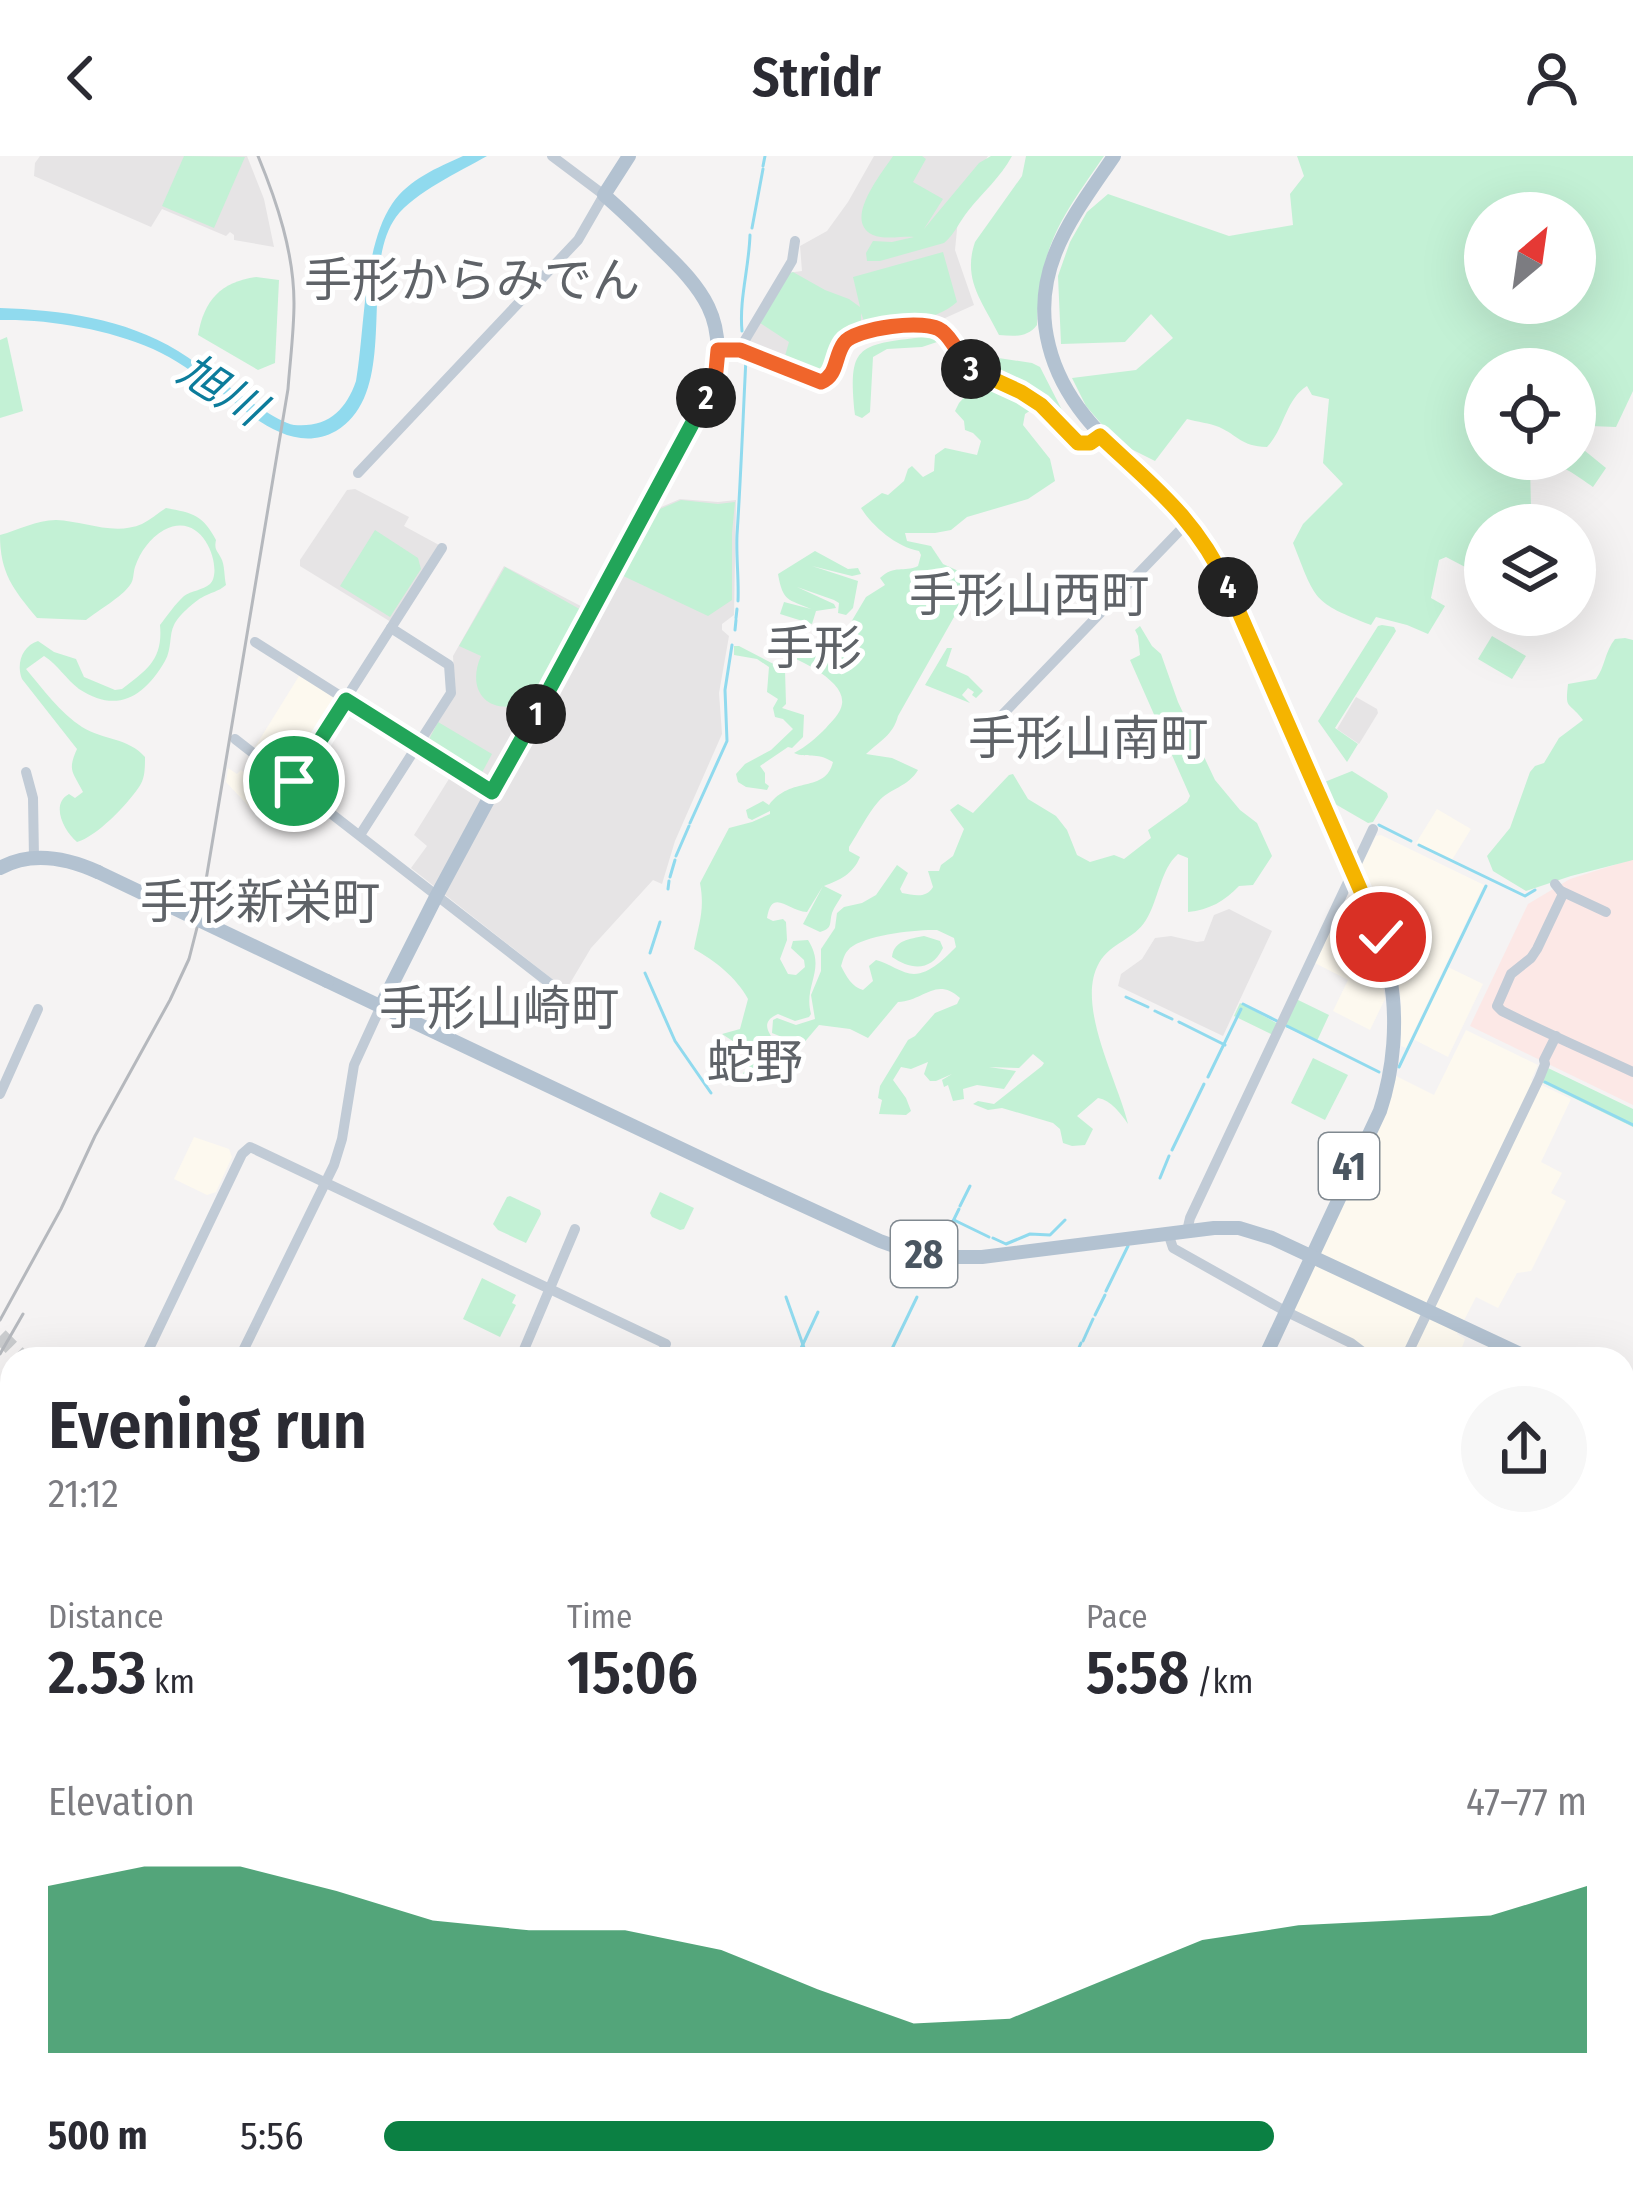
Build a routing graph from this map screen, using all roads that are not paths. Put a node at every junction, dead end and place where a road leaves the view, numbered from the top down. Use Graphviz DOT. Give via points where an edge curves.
graph roads {
  1 [pos="551,156"];
  2 [pos="629,156"];
  3 [pos="1113,158"];
  4 [pos="604,195"];
  5 [pos="795,241"];
  6 [pos="718,350"];
  7 [pos="740,350"];
  8 [pos="1100,436"];
  9 [pos="358,473"];
  10 [pos="1189,521"];
  11 [pos="442,548"];
  12 [pos="392,628"];
  13 [pos="255,641"];
  14 [pos="346,700"];
  15 [pos="980,738"];
  16 [pos="235,739"];
  17 [pos="418,745"];
  18 [pos="26,772"];
  19 [pos="292,783"];
  20 [pos="492,792"];
  21 [pos="1373,829"];
  22 [pos="360,835"];
  23 [pos="34,858"];
  24 [pos="0,868"];
  25 [pos="1353,874"];
  26 [pos="436,895"];
  27 [pos="1606,912"];
  28 [pos="566,996"];
  29 [pos="381,1006"];
  30 [pos="38,1009"];
  31 [pos="1559,1037"];
  32 [pos="1633,1072"];
  33 [pos="0,1094"];
  34 [pos="326,1182"];
  35 [pos="575,1228"];
  36 [pos="1187,1231"];
  37 [pos="1168,1233"];
  38 [pos="1309,1256"];
  39 [pos="549,1288"];
  40 [pos="1283,1310"];
  41 [pos="1428,1311"];
  42 [pos="150,1347"];
  43 [pos="249,1347"];
  44 [pos="525,1347"];
  45 [pos="665,1347"];
  46 [pos="1266,1347"];
  47 [pos="1356,1347"];
  48 [pos="1411,1347"];
  49 [pos="1505,1347"];
  1 -- 4 [label="street"];
  2 -- 4 [label="main road"];
  3 -- 8 [label="main road, 41" via="1060,239 1044,310 1070,400"];
  4 -- 6 [label="main road" via="699,288"];
  4 -- 9 [label="street" via="578,240"];
  5 -- 7 [label="street" via="792,261"];
  6 -- 7 [label="street"];
  6 -- 20 [label="main road" via="707,397"];
  7 -- 8 [label="street" via="821,382 856,332 936,327 975,372 1041,405 1078,443"];
  8 -- 10 [label="main road, 41"];
  10 -- 15 [label="street"];
  10 -- 25 [label="main road, 41" via="1241,614"];
  11 -- 12 [label="street"];
  12 -- 14 [label="street"];
  12 -- 17 [label="street" via="451,668 450,697"];
  13 -- 14 [label="street"];
  14 -- 17 [label="street"];
  14 -- 19 [label="street"];
  16 -- 19 [label="street"];
  17 -- 20 [label="street"];
  17 -- 22 [label="street"];
  18 -- 23 [label="street"];
  19 -- 22 [label="street"];
  20 -- 26 [label="main road"];
  21 -- 25 [label="street"];
  22 -- 26 [label="street"];
  23 -- 24 [label="main road, 28"];
  23 -- 29 [label="main road, 28, bridge" via="98,872"];
  25 -- 36 [label="street"];
  25 -- 38 [label="main road, 41" via="1376,924 1394,1025 1383,1102"];
  26 -- 28 [label="street"];
  26 -- 29 [label="main road"];
  27 -- 31 [label="street" via="1558,888 1563,894 1537,949 1511,974 1497,1006"];
  29 -- 34 [label="street" via="354,1065"];
  29 -- 37 [label="main road, 28" via="901,1249 982,1257"];
  30 -- 33 [label="street"];
  31 -- 32 [label="street"];
  31 -- 41 [label="street"];
  34 -- 39 [label="street"];
  34 -- 42 [label="street" via="245,1149"];
  34 -- 43 [label="street"];
  35 -- 39 [label="street"];
  36 -- 37 [label="main road, 28"];
  36 -- 38 [label="main road, 28" via="1246,1229"];
  37 -- 40 [label="street" via="1173,1248"];
  38 -- 40 [label="main road, 41"];
  38 -- 41 [label="main road, 28"];
  39 -- 44 [label="street"];
  39 -- 45 [label="street"];
  40 -- 46 [label="main road, 41"];
  40 -- 47 [label="street"];
  41 -- 48 [label="street"];
  41 -- 49 [label="main road, 28"];
}
